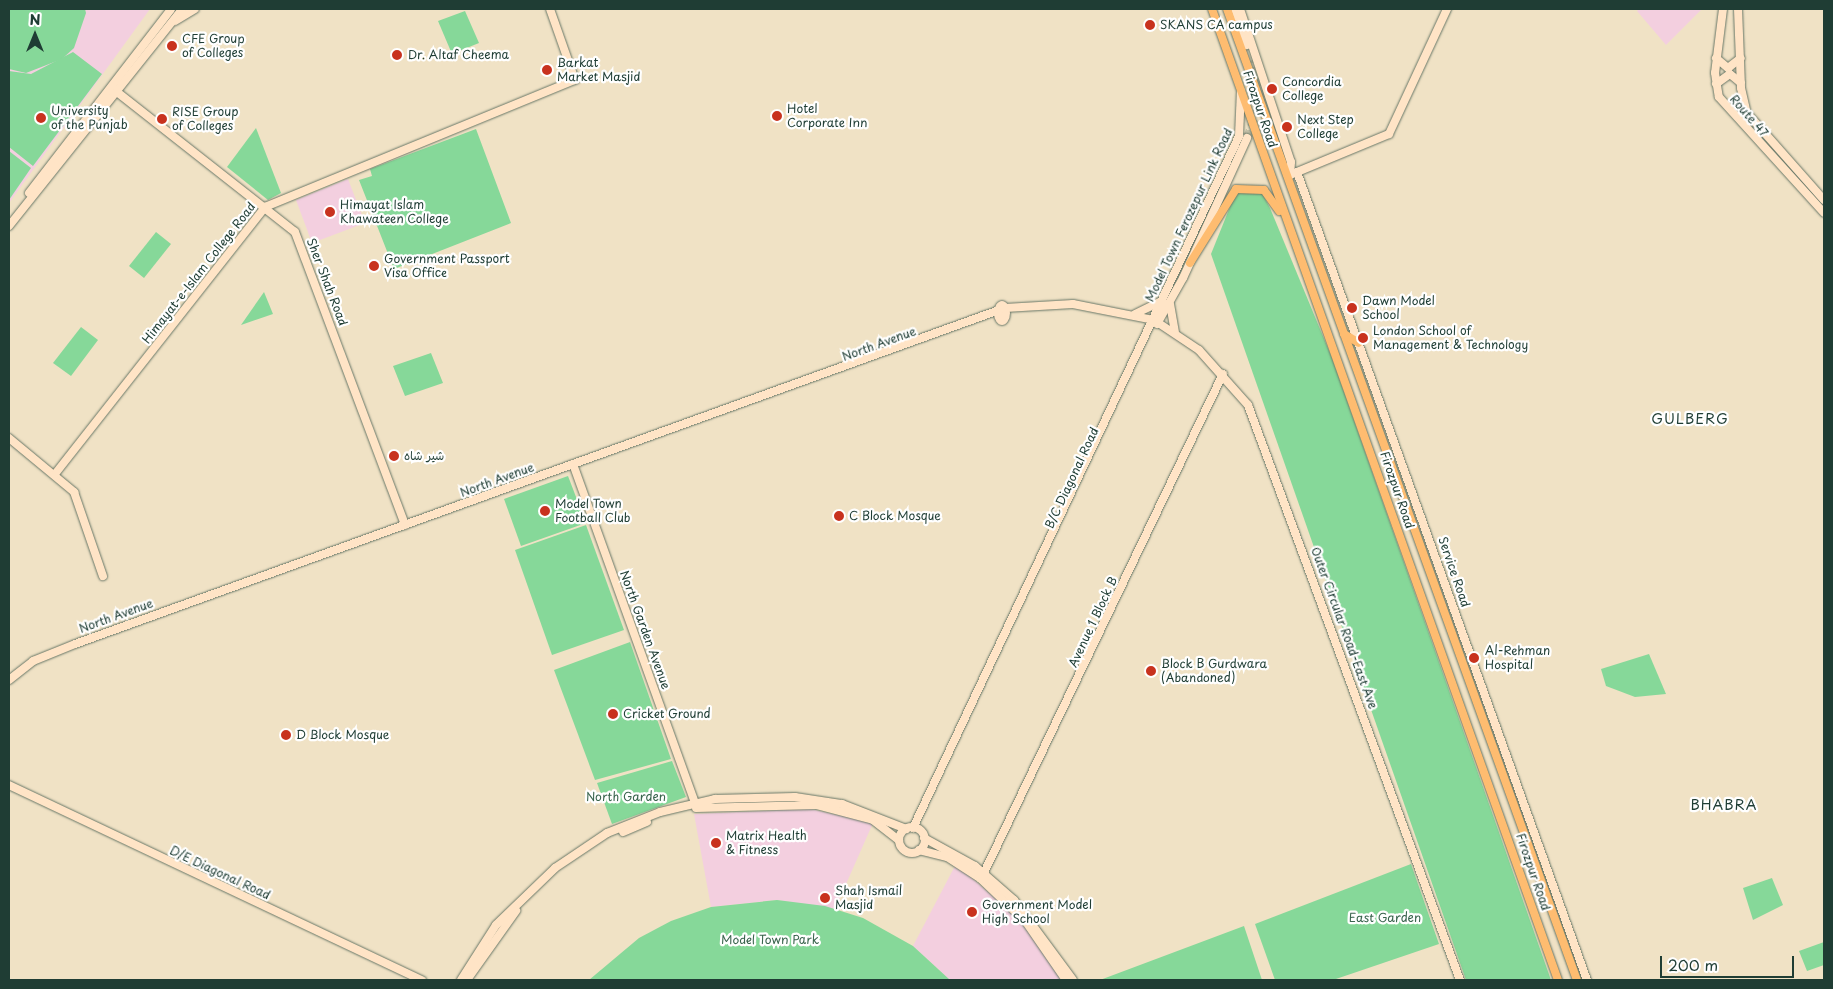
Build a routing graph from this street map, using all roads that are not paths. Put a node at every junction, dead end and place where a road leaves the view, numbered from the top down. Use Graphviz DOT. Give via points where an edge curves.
graph roads {
  1 [pos="165,9"];
  2 [pos="171,9"];
  3 [pos="182,9"];
  4 [pos="195,9"];
  5 [pos="550,9"];
  6 [pos="1212,9"];
  7 [pos="1227,9"];
  8 [pos="1235,9"];
  9 [pos="1240,9"];
  10 [pos="1446,9"];
  11 [pos="1723,9"];
  12 [pos="1738,9"];
  13 [pos="167,22"];
  14 [pos="1716,58"];
  15 [pos="1742,58"];
  16 [pos="1252,60"];
  17 [pos="1716,84"];
  18 [pos="1741,84"];
  19 [pos="1241,89"];
  20 [pos="117,92"];
  21 [pos="1247,138"];
  22 [pos="1294,174"];
  23 [pos="1824,200"];
  24 [pos="265,207"];
  25 [pos="1824,213"];
  26 [pos="9,218"];
  27 [pos="9,226"];
  28 [pos="1290,230"];
  29 [pos="1190,263"];
  30 [pos="1162,301"];
  31 [pos="1170,304"];
  32 [pos="1135,314"];
  33 [pos="1156,321"];
  34 [pos="1175,332"];
  35 [pos="1344,334"];
  36 [pos="1359,343"];
  37 [pos="1223,374"];
  38 [pos="9,438"];
  39 [pos="573,464"];
  40 [pos="55,474"];
  41 [pos="404,526"];
  42 [pos="103,576"];
  43 [pos="9,680"];
  44 [pos="9,785"];
  45 [pos="695,803"];
  46 [pos="912,829"];
  47 [pos="924,838"];
  48 [pos="900,840"];
  49 [pos="919,850"];
  50 [pos="983,876"];
  51 [pos="422,980"];
  52 [pos="461,980"];
  53 [pos="467,980"];
  54 [pos="1066,980"];
  55 [pos="1073,980"];
  56 [pos="1460,980"];
  57 [pos="1558,980"];
  58 [pos="1577,980"];
  59 [pos="1587,980"];
  1 -- 13 [label="street"];
  2 -- 13 [label="street"];
  3 -- 13 [label="street"];
  4 -- 13 [label="street"];
  5 -- 24 [label="street, Himayat-e-Islam College Road" via="574,80"];
  6 -- 19 [label="main road, Firozpur Road"];
  7 -- 22 [label="main road, Firozpur Road"];
  8 -- 16 [label="street"];
  9 -- 22 [label="street, Firozpur Road"];
  10 -- 22 [label="street" via="1389,134"];
  11 -- 14 [label="street, Route 47"];
  12 -- 15 [label="street, Route 47"];
  13 -- 20 [label="street"];
  13 -- 26 [label="street"];
  14 -- 15 [label="street" via="1728,68"];
  14 -- 17 [label="street, Route 47"];
  15 -- 18 [label="street, Route 47"];
  17 -- 18 [label="street" via="1730,74"];
  17 -- 25 [label="street, Route 47" via="1725,108"];
  18 -- 23 [label="street, Route 47" via="1754,124"];
  19 -- 28 [label="main road, Firozpur Road"];
  19 -- 30 [label="street, Model Town Ferozepur Link Road" via="1240,136"];
  20 -- 24 [label="street, Sher Shah Road"];
  20 -- 27 [label="street"];
  21 -- 29 [label="street, B/C Diagonal Road"];
  22 -- 35 [label="main road, Firozpur Road"];
  22 -- 36 [label="street, Service Road"];
  24 -- 40 [label="street, Himayat-e-Islam College Road"];
  24 -- 41 [label="street, Sher Shah Road" via="295,232 307,256"];
  28 -- 29 [label="main road" via="1264,190 1236,189"];
  28 -- 57 [label="main road, Firozpur Road"];
  29 -- 31 [label="street, B/C Diagonal Road"];
  30 -- 32 [label="street"];
  30 -- 33 [label="street, Model Town Ferozepur Link Road"];
  31 -- 33 [label="street, B/C Diagonal Road"];
  31 -- 34 [label="street"];
  32 -- 33 [label="street, Outer Circular Road-East Ave"];
  32 -- 39 [label="street, North Avenue" via="1074,304 1002,309"];
  33 -- 34 [label="street, Outer Circular Road-East Ave"];
  33 -- 46 [label="street, B/C Diagonal Road"];
  34 -- 37 [label="street, Outer Circular Road-East Ave"];
  35 -- 36 [label="main road"];
  35 -- 58 [label="main road, Firozpur Road"];
  36 -- 59 [label="street, Service Road"];
  37 -- 50 [label="street, Avenue 1 Block B"];
  37 -- 56 [label="street, Outer Circular Road-East Ave" via="1258,424"];
  38 -- 40 [label="street"];
  39 -- 41 [label="street, North Avenue"];
  39 -- 45 [label="street, North Garden Avenue"];
  40 -- 42 [label="street" via="76,495"];
  41 -- 43 [label="street, North Avenue" via="39,658"];
  44 -- 51 [label="street, D/E Diagonal Road"];
  45 -- 46 [label="street" via="750,797 816,799 870,813"];
  45 -- 52 [label="street" via="634,822 575,853 496,925"];
  46 -- 47 [label="street"];
  46 -- 48 [label="street, B/C Diagonal Road"];
  47 -- 49 [label="street"];
  47 -- 50 [label="street"];
  48 -- 49 [label="street" via="906,851"];
  48 -- 53 [label="street" via="873,820 816,805 721,804 656,818 609,838 558,872 499,930"];
  49 -- 50 [label="street" via="946,857"];
  50 -- 54 [label="street" via="1026,922"];
  50 -- 55 [label="street" via="1027,915"];
}
